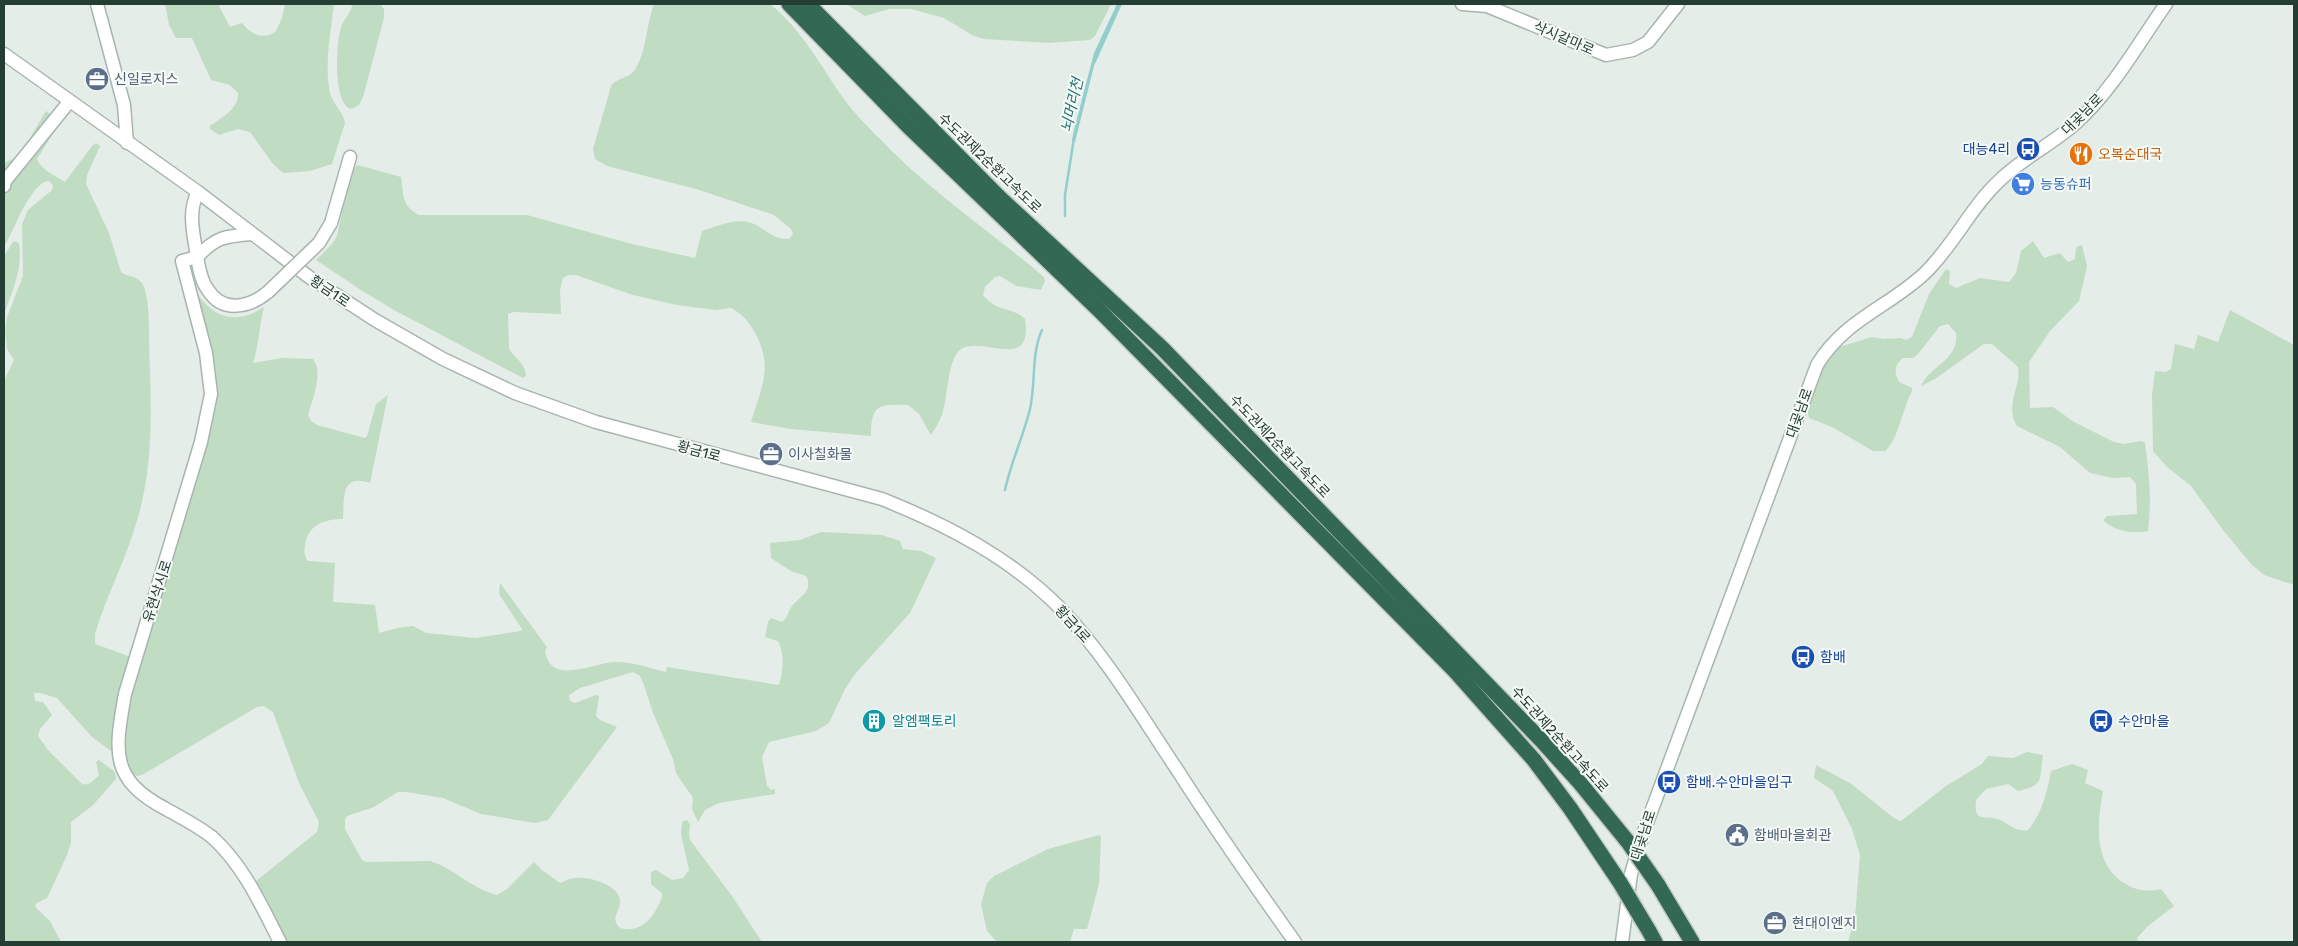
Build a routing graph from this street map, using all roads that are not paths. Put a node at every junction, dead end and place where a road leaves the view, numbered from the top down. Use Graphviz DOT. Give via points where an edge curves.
graph roads {
  1 [pos="97,4"];
  2 [pos="789,4"];
  3 [pos="808,4"];
  4 [pos="1462,4"];
  5 [pos="1678,4"];
  6 [pos="2166,4"];
  7 [pos="4,54"];
  8 [pos="69,102"];
  9 [pos="127,143"];
  10 [pos="350,157"];
  11 [pos="4,186"];
  12 [pos="198,192"];
  13 [pos="252,234"];
  14 [pos="197,257"];
  15 [pos="1652,936"];
  16 [pos="280,942"];
  17 [pos="1295,942"];
  18 [pos="1622,942"];
  19 [pos="1692,942"];
  1 -- 9 [label="street" via="124,105"];
  2 -- 15 [label="highway, bridge" via="907,125 1099,310 1454,671 1534,760 1570,808"];
  3 -- 19 [label="highway, 수도권제2순환고속도로, bridge" via="999,197 1162,348 1541,740 1628,842"];
  4 -- 5 [label="street, 삭시갈마로" via="1487,6 1606,55 1633,50 1648,42"];
  6 -- 18 [label="street, 대곶남로" via="2090,109 2062,135 1998,182 1932,267 1842,333 1817,365 1644,831 1631,874"];
  7 -- 8 [label="street, 황금1로"];
  8 -- 9 [label="street, 황금1로"];
  8 -- 11 [label="street"];
  9 -- 12 [label="street, 황금1로"];
  10 -- 14 [label="street, bridge" via="331,223 319,243 254,302 236,306 219,301 208,290"];
  12 -- 13 [label="street, 황금1로"];
  12 -- 14 [label="street" via="192,213"];
  13 -- 14 [label="street" via="216,239"];
  13 -- 17 [label="street, 황금1로" via="309,277 375,320 428,351 515,393 634,434 882,499 962,535 995,556 1049,598 1085,636"];
  14 -- 16 [label="street, 유현삭시로" via="182,261 209,371 211,394 169,554 126,694 118,756 126,776 138,792 203,830 226,853 253,888"];
}
